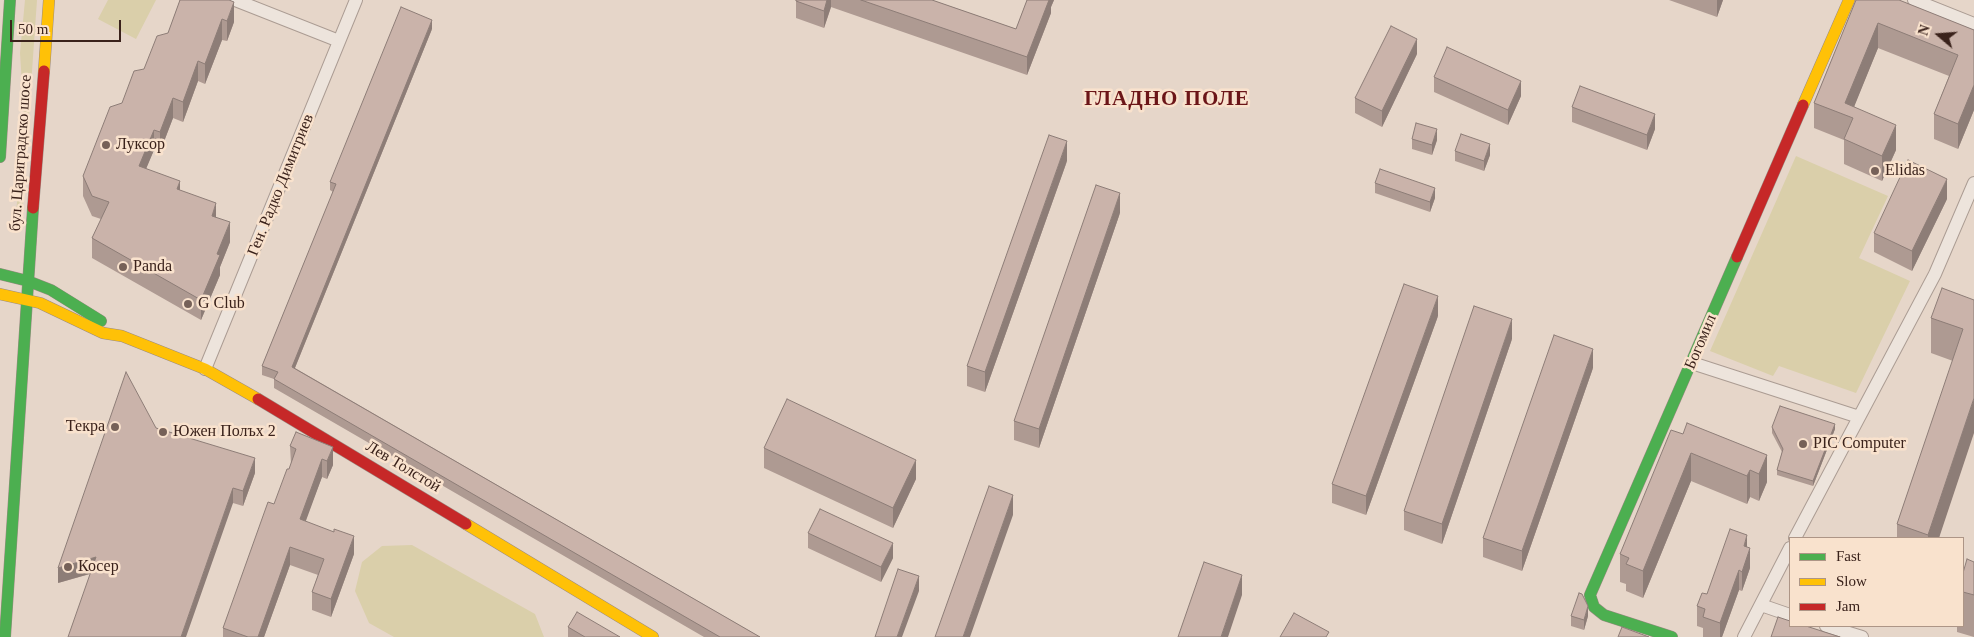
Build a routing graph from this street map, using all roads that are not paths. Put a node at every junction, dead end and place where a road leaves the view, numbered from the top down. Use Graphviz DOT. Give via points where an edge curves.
graph roads {
  1 [pos="10,0"];
  2 [pos="49,0"];
  3 [pos="235,0"];
  4 [pos="356,0"];
  5 [pos="1849,0"];
  6 [pos="1914,0"];
  7 [pos="251,3"];
  8 [pos="1974,24"];
  9 [pos="340,41"];
  10 [pos="1,125"];
  11 [pos="0,157"];
  12 [pos="1974,183"];
  13 [pos="0,274"];
  14 [pos="28,281"];
  15 [pos="0,294"];
  16 [pos="27,300"];
  17 [pos="125,337"];
  18 [pos="1692,363"];
  19 [pos="205,369"];
  20 [pos="1859,417"];
  21 [pos="1796,537"];
  22 [pos="1789,550"];
  23 [pos="1761,605"];
  24 [pos="1789,615"];
  25 [pos="1829,627"];
  26 [pos="5,637"];
  27 [pos="653,637"];
  28 [pos="1672,637"];
  29 [pos="1744,637"];
  30 [pos="1862,637"];
  1 -- 10 [label="street, бул. Цариградско шосе"];
  2 -- 14 [label="street, бул. Цариградско шосе"];
  3 -- 7 [label="street"];
  4 -- 9 [label="street, Ген. Радко Димитриев"];
  5 -- 18 [label="street, Богомил"];
  6 -- 8 [label="street"];
  7 -- 9 [label="street"];
  9 -- 19 [label="street, Ген. Радко Димитриев"];
  10 -- 11 [label="street, бул. Цариградско шосе"];
  12 -- 20 [label="street" via="1935,274"];
  13 -- 14 [label="street"];
  14 -- 16 [label="street, бул. Цариградско шосе"];
  14 -- 17 [label="street" via="66,298"];
  15 -- 16 [label="street"];
  16 -- 17 [label="street" via="103,333"];
  16 -- 26 [label="street, бул. Цариградско шосе"];
  17 -- 19 [label="street, Лев Толстой"];
  18 -- 20 [label="street"];
  18 -- 28 [label="street, Богомил" via="1590,595 1594,607 1604,615"];
  19 -- 27 [label="street, Лев Толстой"];
  20 -- 21 [label="street"];
  22 -- 23 [label="street"];
  23 -- 24 [label="street"];
  23 -- 29 [label="street"];
  25 -- 30 [label="street"];
}
